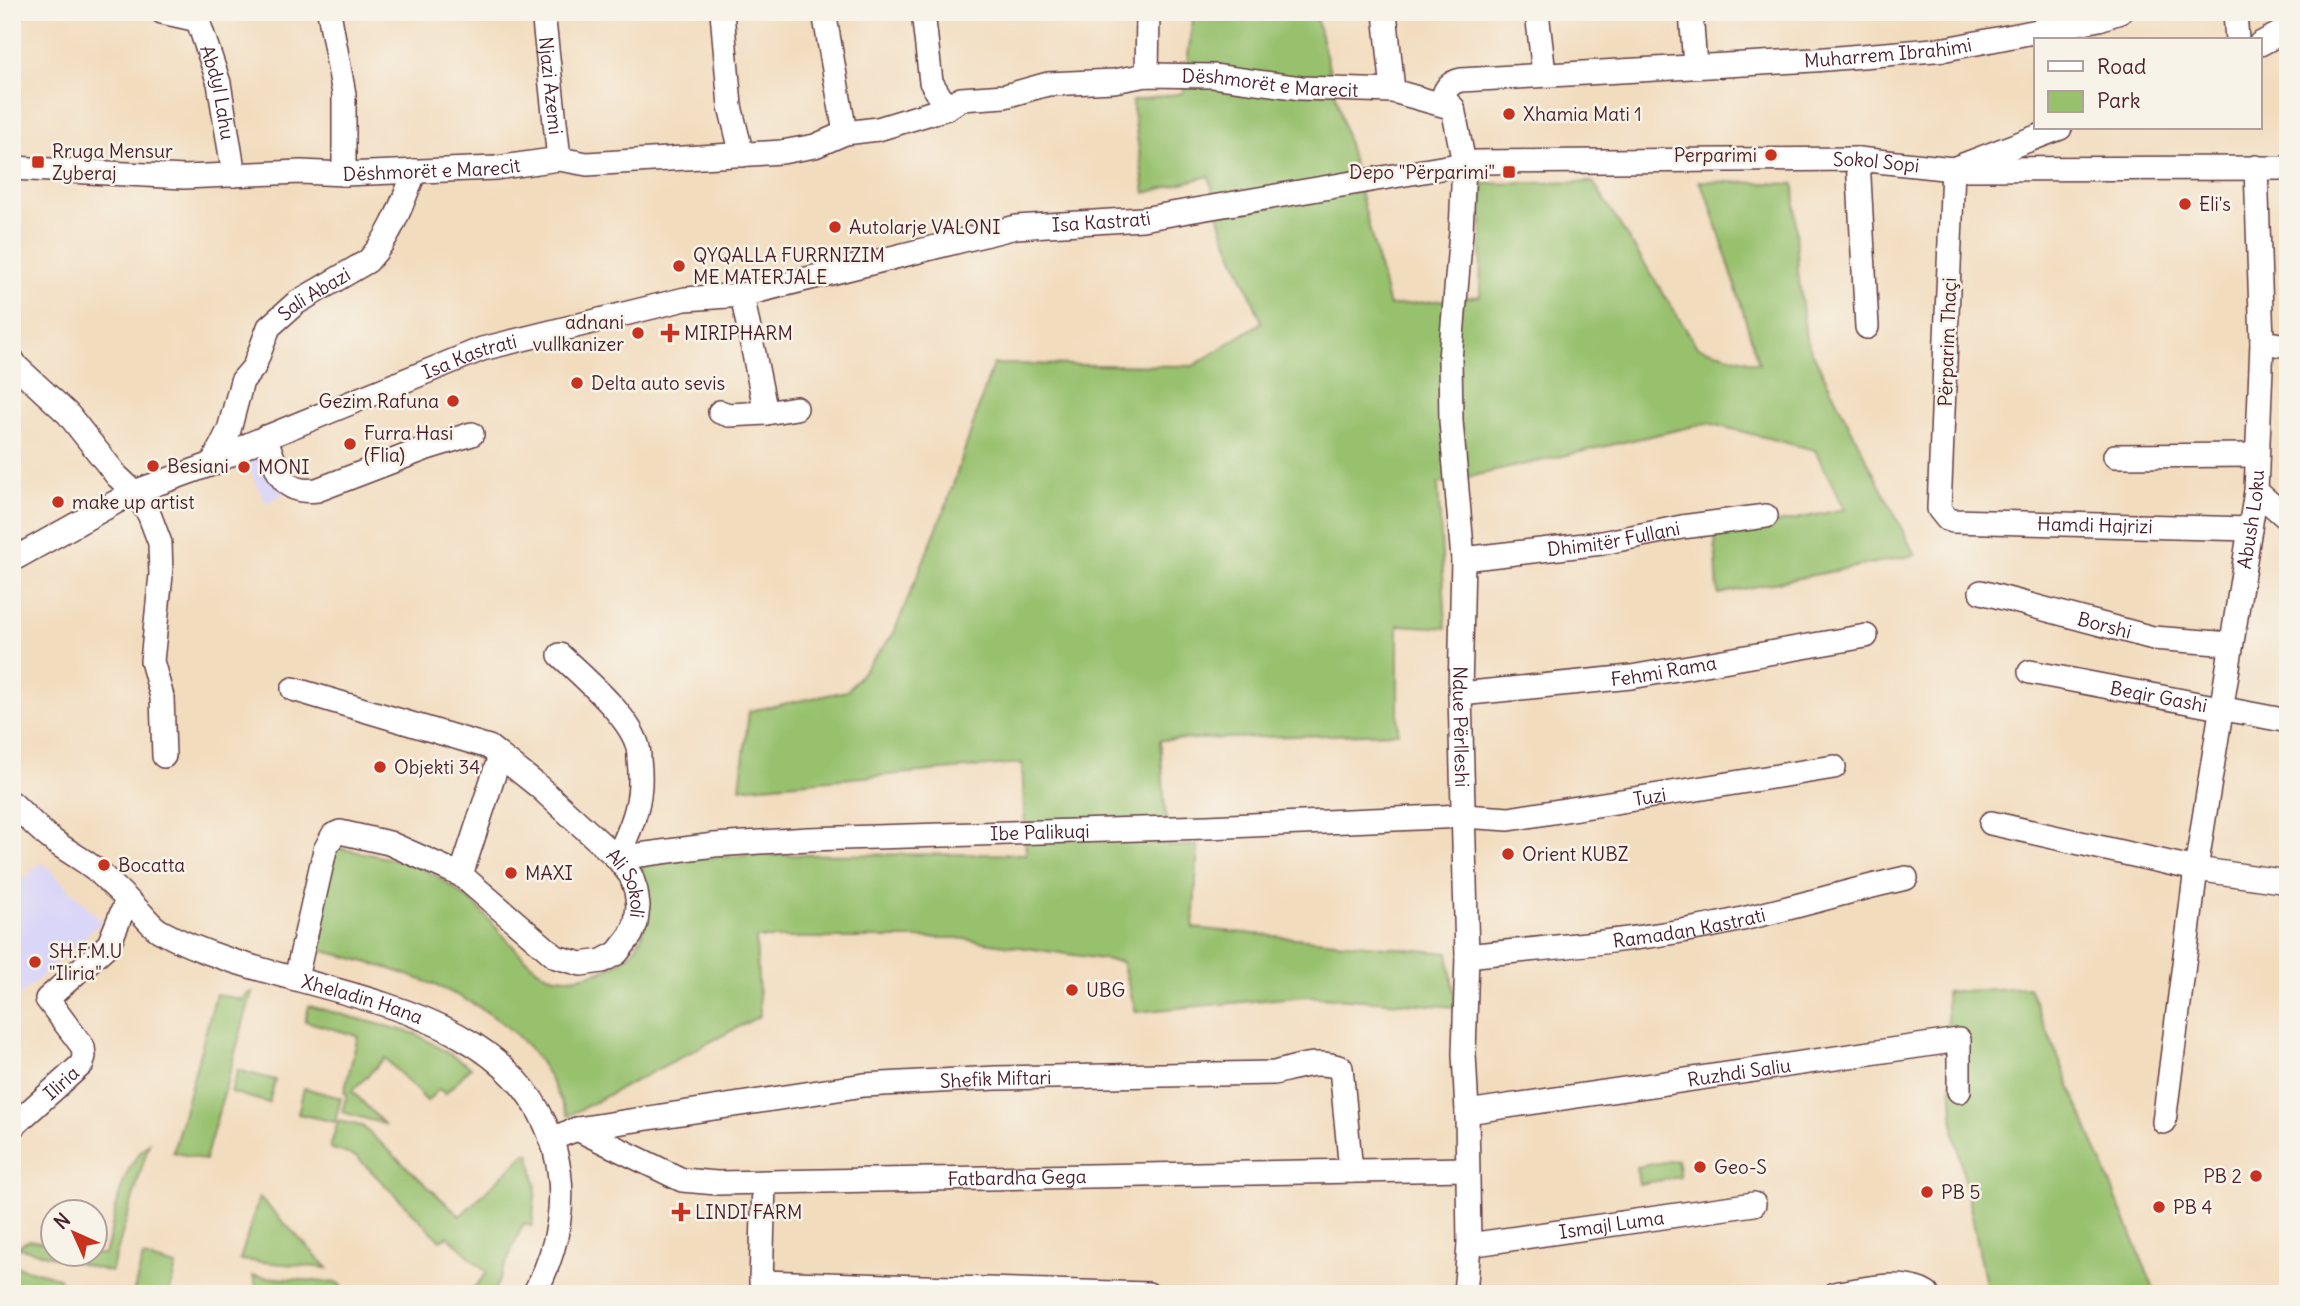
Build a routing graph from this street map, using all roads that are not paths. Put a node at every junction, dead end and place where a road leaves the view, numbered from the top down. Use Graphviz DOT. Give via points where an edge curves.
graph roads {
  1 [pos="162,12"];
  2 [pos="329,12"];
  3 [pos="542,12"];
  4 [pos="722,12"];
  5 [pos="824,12"];
  6 [pos="923,12"];
  7 [pos="1148,12"];
  8 [pos="1385,12"];
  9 [pos="1537,12"];
  10 [pos="1691,12"];
  11 [pos="2120,12"];
  12 [pos="2235,12"];
  13 [pos="196,16"];
  14 [pos="2288,29"];
  15 [pos="2236,38"];
  16 [pos="2262,43"];
  17 [pos="1695,66"];
  18 [pos="1544,74"];
  19 [pos="1147,75"];
  20 [pos="1394,91"];
  21 [pos="947,108"];
  22 [pos="1453,108"];
  23 [pos="2055,130"];
  24 [pos="845,133"];
  25 [pos="742,155"];
  26 [pos="559,159"];
  27 [pos="1857,159"];
  28 [pos="1464,163"];
  29 [pos="2256,167"];
  30 [pos="12,168"];
  31 [pos="2288,168"];
  32 [pos="1953,169"];
  33 [pos="415,171"];
  34 [pos="344,174"];
  35 [pos="234,175"];
  36 [pos="741,295"];
  37 [pos="1867,327"];
  38 [pos="2262,342"];
  39 [pos="2288,346"];
  40 [pos="12,359"];
  41 [pos="796,408"];
  42 [pos="720,412"];
  43 [pos="765,413"];
  44 [pos="472,434"];
  45 [pos="265,437"];
  46 [pos="2258,455"];
  47 [pos="2115,456"];
  48 [pos="212,464"];
  49 [pos="2256,491"];
  50 [pos="134,492"];
  51 [pos="1942,515"];
  52 [pos="1766,516"];
  53 [pos="2288,519"];
  54 [pos="2250,529"];
  55 [pos="1463,559"];
  56 [pos="12,560"];
  57 [pos="1982,592"];
  58 [pos="1866,636"];
  59 [pos="2231,644"];
  60 [pos="560,655"];
  61 [pos="2030,672"];
  62 [pos="293,689"];
  63 [pos="1460,694"];
  64 [pos="2220,707"];
  65 [pos="2288,721"];
  66 [pos="164,756"];
  67 [pos="500,756"];
  68 [pos="1835,767"];
  69 [pos="12,803"];
  70 [pos="1463,816"];
  71 [pos="1991,823"];
  72 [pos="617,858"];
  73 [pos="2196,869"];
  74 [pos="461,875"];
  75 [pos="1906,878"];
  76 [pos="2288,882"];
  77 [pos="127,900"];
  78 [pos="1467,956"];
  79 [pos="296,978"];
  80 [pos="1959,1091"];
  81 [pos="1467,1112"];
  82 [pos="2164,1122"];
  83 [pos="12,1127"];
  84 [pos="577,1129"];
  85 [pos="551,1139"];
  86 [pos="1467,1169"];
  87 [pos="1351,1171"];
  88 [pos="764,1184"];
  89 [pos="1754,1204"];
  90 [pos="1469,1245"];
  91 [pos="534,1294"];
  92 [pos="1149,1294"];
  93 [pos="1465,1294"];
  94 [pos="1835,1294"];
  95 [pos="1927,1294"];
  1 -- 13 [label="street"];
  2 -- 34 [label="street" via="344,94"];
  3 -- 26 [label="street, Njazi Azemi"];
  4 -- 25 [label="street" via="730,106"];
  5 -- 24 [label="street"];
  6 -- 21 [label="street" via="931,82"];
  7 -- 19 [label="street"];
  8 -- 20 [label="street"];
  9 -- 18 [label="street"];
  10 -- 17 [label="street"];
  11 -- 17 [label="street, Muharrem Ibrahimi" via="1947,49"];
  12 -- 15 [label="street"];
  13 -- 35 [label="street, Abdyl Lahu" via="219,83"];
  14 -- 16 [label="street"];
  17 -- 18 [label="street, Muharrem Ibrahimi"];
  18 -- 22 [label="street, Muharrem Ibrahimi" via="1454,82 1443,98"];
  19 -- 20 [label="street, Dëshmorët e Marecit"];
  19 -- 21 [label="street, Dëshmorët e Marecit" via="1048,83 1005,96 961,99"];
  20 -- 22 [label="street, Dëshmorët e Marecit"];
  21 -- 24 [label="street, Dëshmorët e Marecit" via="878,129"];
  22 -- 28 [label="street"];
  23 -- 32 [label="street"];
  24 -- 25 [label="street, Dëshmorët e Marecit" via="815,146"];
  25 -- 26 [label="street, Dëshmorët e Marecit" via="587,164"];
  26 -- 33 [label="street, Dëshmorët e Marecit" via="496,168"];
  27 -- 28 [label="street, Sokol Sopi"];
  27 -- 32 [label="street, Sokol Sopi"];
  27 -- 37 [label="street"];
  28 -- 36 [label="street, Isa Kastrati" via="1142,219 1016,227"];
  28 -- 55 [label="street, Ndue Përlleshi" via="1450,359"];
  29 -- 31 [label="street, Sokol Sopi"];
  29 -- 32 [label="street, Sokol Sopi"];
  29 -- 38 [label="street, Abush Loku"];
  30 -- 35 [label="street, Dëshmorët e Marecit" via="184,177"];
  32 -- 51 [label="street, Përparim Thaçi" via="1938,503"];
  33 -- 34 [label="street, Dëshmorët e Marecit"];
  33 -- 48 [label="street, Sali Abazi" via="395,222 368,261 296,303 269,327 254,367 242,382 229,430"];
  34 -- 35 [label="street, Dëshmorët e Marecit"];
  36 -- 43 [label="street"];
  36 -- 45 [label="street, Isa Kastrati" via="685,299 482,349"];
  38 -- 39 [label="street"];
  38 -- 46 [label="street, Abush Loku"];
  40 -- 50 [label="street" via="68,414"];
  41 -- 43 [label="street"];
  42 -- 43 [label="street"];
  44 -- 45 [label="street" via="303,492 284,482"];
  45 -- 48 [label="street, Isa Kastrati"];
  46 -- 47 [label="street"];
  46 -- 49 [label="street, Abush Loku"];
  48 -- 50 [label="street, Isa Kastrati"];
  49 -- 53 [label="street"];
  49 -- 54 [label="street, Abush Loku"];
  50 -- 56 [label="street, Isa Kastrati"];
  50 -- 66 [label="street" via="149,514 159,544 161,575 152,661 162,697"];
  51 -- 54 [label="street, Hamdi Hajrizi" via="1953,522"];
  52 -- 55 [label="street, Dhimitër Fullani" via="1602,543"];
  54 -- 59 [label="street, Abush Loku"];
  55 -- 63 [label="street, Ndue Përlleshi"];
  57 -- 59 [label="street, Borshi" via="2153,638"];
  58 -- 63 [label="street, Fehmi Rama" via="1631,677"];
  59 -- 64 [label="street, Abush Loku"];
  60 -- 72 [label="street" via="618,712 637,744 639,800"];
  61 -- 64 [label="street, Beqir Gashi"];
  62 -- 67 [label="street, Ali Sokoli" via="489,747"];
  63 -- 70 [label="street, Ndue Përlleshi"];
  64 -- 65 [label="street, Beqir Gashi"];
  64 -- 73 [label="street, Abush Loku"];
  67 -- 72 [label="street, Ali Sokoli"];
  67 -- 74 [label="street"];
  68 -- 70 [label="street, Tuzi" via="1509,820"];
  69 -- 77 [label="street, Xheladin Hana"];
  70 -- 72 [label="street, Ibe Palikuqi" via="808,839"];
  70 -- 78 [label="street, Ndue Përlleshi"];
  71 -- 73 [label="street"];
  72 -- 74 [label="street, Ali Sokoli" via="636,891 636,923 617,953 580,964 556,957"];
  73 -- 76 [label="street"];
  73 -- 82 [label="street, Abush Loku"];
  74 -- 79 [label="street, Ali Sokoli" via="389,843 348,832 333,835 325,850"];
  75 -- 78 [label="street, Ramadan Kastrati" via="1703,928 1632,940"];
  77 -- 79 [label="street, Xheladin Hana" via="158,930 221,958"];
  77 -- 83 [label="street, Iliria" via="109,944 47,999 83,1047 82,1064"];
  78 -- 81 [label="street, Ndue Përlleshi"];
  79 -- 85 [label="street, Xheladin Hana" via="433,1023 469,1040 521,1084 541,1113"];
  80 -- 81 [label="street, Ruzhdi Saliu" via="1959,1040"];
  81 -- 86 [label="street, Ndue Përlleshi"];
  84 -- 85 [label="street, Shefik Miftari"];
  84 -- 87 [label="street, Shefik Miftari" via="864,1085 1275,1073 1313,1063 1341,1068"];
  84 -- 88 [label="street, Fatbardha Gega" via="682,1180"];
  85 -- 91 [label="street, Xheladin Hana" via="560,1172 560,1213 556,1240"];
  86 -- 87 [label="street, Fatbardha Gega"];
  86 -- 90 [label="street, Ndue Përlleshi"];
  87 -- 88 [label="street, Fatbardha Gega"];
  88 -- 92 [label="street" via="761,1282"];
  89 -- 90 [label="street, Ismajl Luma"];
  90 -- 93 [label="street, Ndue Përlleshi"];
  94 -- 95 [label="street" via="1876,1286 1918,1288"];
}
